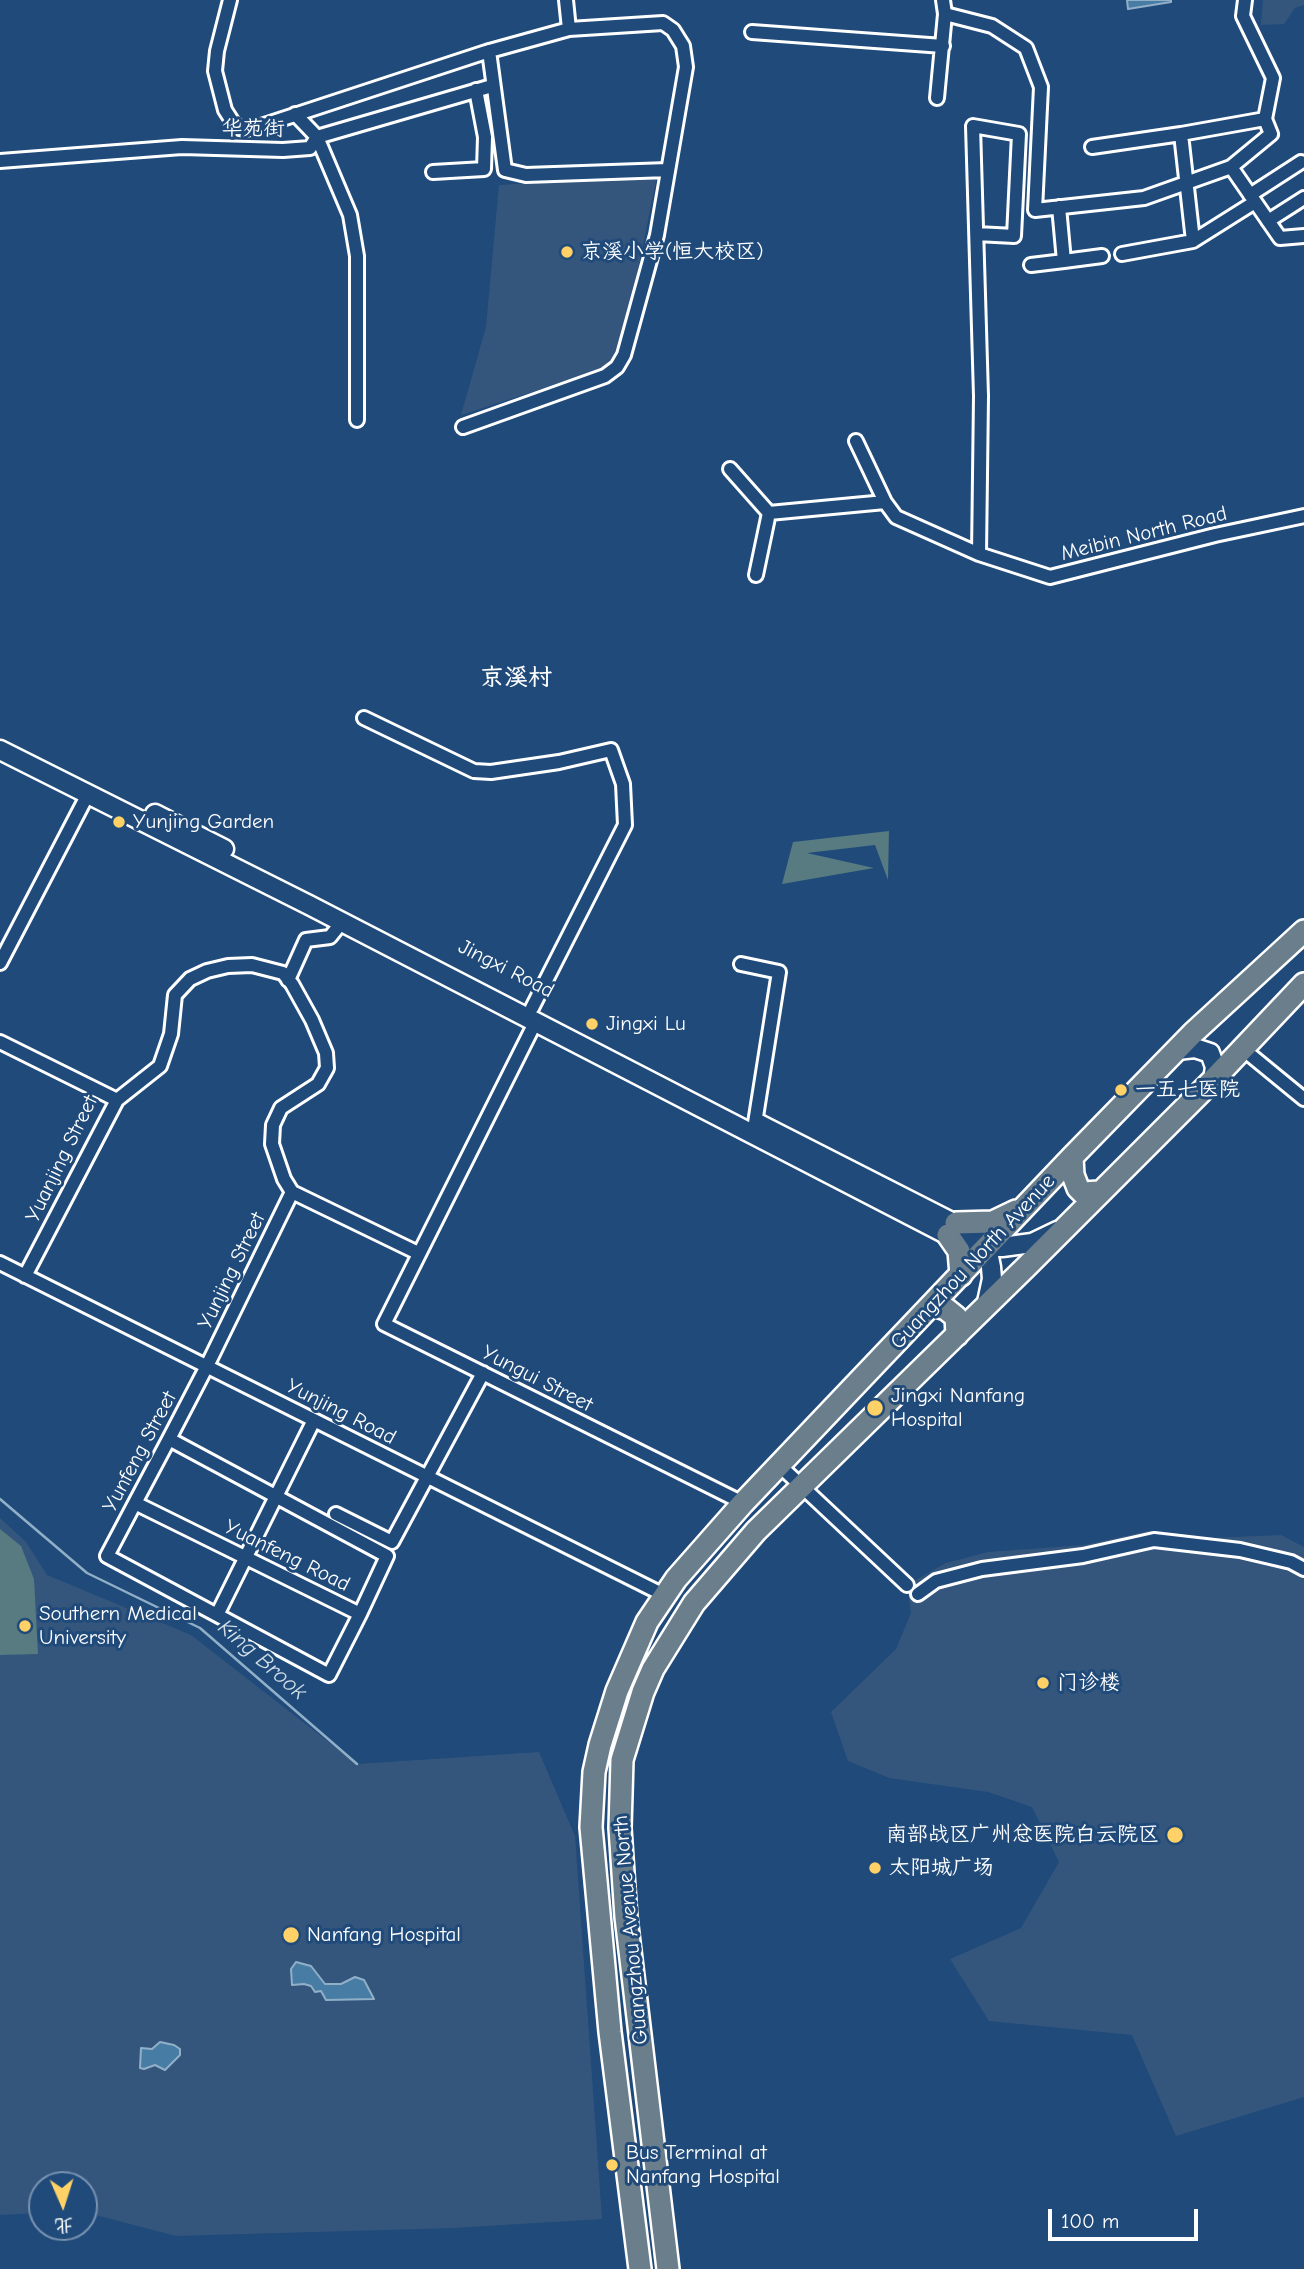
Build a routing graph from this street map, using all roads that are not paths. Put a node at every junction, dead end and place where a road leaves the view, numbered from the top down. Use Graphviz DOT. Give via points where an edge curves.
graph roads {
  1 [pos="230,0"];
  2 [pos="566,0"];
  3 [pos="943,0"];
  4 [pos="949,0"];
  5 [pos="1245,0"];
  6 [pos="945,14"];
  7 [pos="569,29"];
  8 [pos="751,32"];
  9 [pos="943,46"];
  10 [pos="489,51"];
  11 [pos="492,86"];
  12 [pos="476,90"];
  13 [pos="937,98"];
  14 [pos="295,114"];
  15 [pos="1265,119"];
  16 [pos="1181,134"];
  17 [pos="317,137"];
  18 [pos="1092,148"];
  19 [pos="0,161"];
  20 [pos="1301,162"];
  21 [pos="1231,167"];
  22 [pos="668,170"];
  23 [pos="433,172"];
  24 [pos="1188,182"];
  25 [pos="1253,198"];
  26 [pos="1304,198"];
  27 [pos="1059,207"];
  28 [pos="1268,221"];
  29 [pos="977,234"];
  30 [pos="1304,236"];
  31 [pos="1193,241"];
  32 [pos="1122,254"];
  33 [pos="1102,256"];
  34 [pos="1064,261"];
  35 [pos="1031,265"];
  36 [pos="357,419"];
  37 [pos="463,427"];
  38 [pos="856,441"];
  39 [pos="730,469"];
  40 [pos="885,502"];
  41 [pos="769,513"];
  42 [pos="1304,516"];
  43 [pos="979,554"];
  44 [pos="756,575"];
  45 [pos="364,718"];
  46 [pos="0,738"];
  47 [pos="0,750"];
  48 [pos="88,794"];
  49 [pos="342,922"];
  50 [pos="1304,931"];
  51 [pos="0,963"];
  52 [pos="741,964"];
  53 [pos="288,979"];
  54 [pos="1304,984"];
  55 [pos="534,1016"];
  56 [pos="0,1042"];
  57 [pos="1177,1049"];
  58 [pos="1243,1049"];
  59 [pos="1213,1080"];
  60 [pos="1304,1099"];
  61 [pos="117,1100"];
  62 [pos="755,1123"];
  63 [pos="1072,1157"];
  64 [pos="292,1192"];
  65 [pos="1100,1192"];
  66 [pos="1032,1200"];
  67 [pos="1068,1224"];
  68 [pos="952,1229"];
  69 [pos="987,1247"];
  70 [pos="418,1254"];
  71 [pos="0,1263"];
  72 [pos="961,1275"];
  73 [pos="25,1276"];
  74 [pos="933,1305"];
  75 [pos="986,1307"];
  76 [pos="957,1335"];
  77 [pos="207,1367"];
  78 [pos="483,1373"];
  79 [pos="314,1420"];
  80 [pos="169,1438"];
  81 [pos="779,1465"];
  82 [pos="426,1476"];
  83 [pos="803,1485"];
  84 [pos="275,1497"];
  85 [pos="135,1503"];
  86 [pos="743,1503"];
  87 [pos="336,1514"];
  88 [pos="107,1556"];
  89 [pos="245,1557"];
  90 [pos="1304,1569"];
  91 [pos="664,1595"];
  92 [pos="360,1614"];
  93 [pos="217,1615"];
  94 [pos="640,2269"];
  95 [pos="668,2269"];
  1 -- 14 [label="street" via="215,71 225,110 234,124 246,129"];
  2 -- 7 [label="street"];
  3 -- 6 [label="street"];
  4 -- 6 [label="street"];
  5 -- 15 [label="street" via="1243,16 1273,78"];
  6 -- 9 [label="street"];
  6 -- 27 [label="street" via="992,26 1026,48 1041,87 1035,210"];
  7 -- 10 [label="street"];
  7 -- 22 [label="street" via="663,23 673,30 683,46 686,67"];
  8 -- 9 [label="street"];
  9 -- 13 [label="street"];
  10 -- 11 [label="street"];
  10 -- 14 [label="street"];
  11 -- 12 [label="street, 华苑街"];
  11 -- 22 [label="street" via="506,170 526,175"];
  12 -- 17 [label="street, 华苑街"];
  12 -- 23 [label="street" via="485,136 484,169"];
  14 -- 17 [label="street"];
  15 -- 16 [label="street"];
  15 -- 21 [label="street" via="1271,134"];
  16 -- 18 [label="street"];
  16 -- 24 [label="street"];
  17 -- 19 [label="street, 华苑街" via="310,148 182,147"];
  17 -- 36 [label="street" via="350,215 357,256"];
  20 -- 25 [label="street"];
  21 -- 24 [label="street"];
  21 -- 25 [label="street"];
  22 -- 37 [label="street" via="651,262 617,367 605,376"];
  24 -- 27 [label="street" via="1144,198"];
  24 -- 31 [label="street"];
  25 -- 28 [label="street"];
  25 -- 31 [label="street"];
  26 -- 28 [label="street"];
  27 -- 34 [label="street"];
  28 -- 30 [label="street" via="1280,238"];
  29 -- 29 [label="street" via="973,126 1019,134 1014,236"];
  29 -- 43 [label="street"];
  31 -- 32 [label="street"];
  33 -- 34 [label="street"];
  34 -- 35 [label="street"];
  38 -- 40 [label="street"];
  39 -- 41 [label="street"];
  40 -- 41 [label="street"];
  40 -- 43 [label="street, Meibin North Road" via="896,517"];
  41 -- 44 [label="street"];
  42 -- 43 [label="street, Meibin North Road" via="1050,577"];
  45 -- 55 [label="street, Yungui Street" via="474,771 559,762 611,750 623,784 625,825"];
  46 -- 55 [label="main road, Jingxi Road" via="198,835"];
  47 -- 48 [label="main road, Jingxi Road"];
  48 -- 49 [label="main road, Jingxi Road"];
  48 -- 51 [label="street"];
  49 -- 53 [label="street" via="330,937 306,940"];
  49 -- 55 [label="main road, Jingxi Road"];
  50 -- 57 [label="highway, Guangzhou North Avenue"];
  52 -- 62 [label="street" via="779,972"];
  53 -- 61 [label="street" via="283,973 252,965 228,966 190,979 175,995 171,1034 160,1066"];
  53 -- 64 [label="street" via="312,1020 326,1053 327,1068 318,1084 281,1108 273,1125 272,1144"];
  54 -- 58 [label="highway, Guangzhou North Avenue"];
  55 -- 62 [label="main road, Jingxi Road"];
  55 -- 68 [label="main road, Jingxi Road"];
  55 -- 70 [label="street, Yungui Street"];
  56 -- 61 [label="street, Yuanjing Street"];
  57 -- 59 [label="main road" via="1210,1053"];
  57 -- 63 [label="highway, Guangzhou North Avenue"];
  58 -- 59 [label="highway, Guangzhou North Avenue"];
  58 -- 60 [label="street"];
  59 -- 65 [label="highway, Guangzhou North Avenue"];
  61 -- 73 [label="street, Yuanjing Street"];
  62 -- 68 [label="main road, Jingxi Road"];
  63 -- 65 [label="highway" via="1078,1188"];
  63 -- 66 [label="highway, Guangzhou North Avenue"];
  64 -- 70 [label="street"];
  64 -- 77 [label="street, Yunjing Street"];
  65 -- 67 [label="highway, Guangzhou North Avenue"];
  66 -- 68 [label="highway" via="993,1222"];
  66 -- 69 [label="highway, Guangzhou North Avenue"];
  67 -- 69 [label="main road, Jingxi Road" via="1032,1243"];
  67 -- 75 [label="highway, Guangzhou North Avenue"];
  68 -- 69 [label="main road, Jingxi Road" via="964,1241"];
  68 -- 72 [label="highway"];
  69 -- 72 [label="highway, Guangzhou North Avenue"];
  69 -- 75 [label="main road" via="992,1279"];
  70 -- 78 [label="street, Yungui Street" via="384,1324"];
  71 -- 73 [label="street, Yunjing Road"];
  72 -- 74 [label="highway, Guangzhou North Avenue"];
  73 -- 77 [label="street, Yunjing Road"];
  74 -- 76 [label="highway" via="956,1317"];
  74 -- 81 [label="highway, Guangzhou North Avenue"];
  75 -- 76 [label="highway, Guangzhou Avenue North"];
  76 -- 83 [label="highway, Guangzhou Avenue North"];
  77 -- 79 [label="street, Yunjing Road"];
  77 -- 80 [label="street, Yunfeng Street"];
  78 -- 82 [label="street"];
  78 -- 86 [label="street, Yungui Street"];
  79 -- 82 [label="street, Yunjing Road"];
  79 -- 84 [label="street"];
  80 -- 84 [label="street"];
  80 -- 85 [label="street, Yunfeng Street"];
  81 -- 83 [label="street"];
  81 -- 86 [label="highway, Guangzhou North Avenue"];
  82 -- 87 [label="street" via="391,1542"];
  82 -- 91 [label="street, Yunjing Road"];
  83 -- 90 [label="street" via="913,1590 982,1569 1083,1556 1154,1540 1240,1550"];
  83 -- 95 [label="highway, Guangzhou Avenue North" via="722,1568 673,1634 643,1692 622,1760 621,1859"];
  84 -- 89 [label="street"];
  84 -- 92 [label="street" via="387,1556"];
  85 -- 88 [label="street, Yunfeng Street"];
  85 -- 89 [label="street, Yuanfeng Road"];
  86 -- 91 [label="highway, Guangzhou North Avenue"];
  88 -- 93 [label="street, Yuanfeng Road"];
  89 -- 92 [label="street, Yuanfeng Road"];
  89 -- 93 [label="street"];
  91 -- 94 [label="highway, Guangzhou North Avenue" via="637,1643 609,1714 596,1761 592,1805 597,1903"];
  92 -- 93 [label="street, Yuanfeng Road" via="329,1675"];
}
